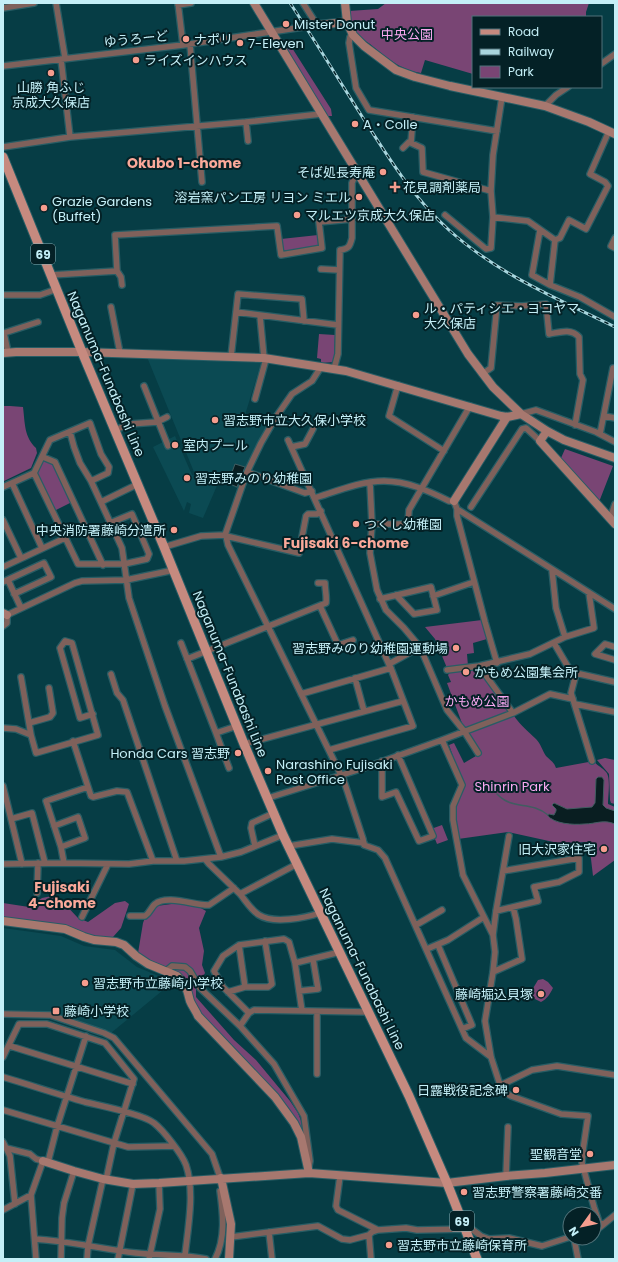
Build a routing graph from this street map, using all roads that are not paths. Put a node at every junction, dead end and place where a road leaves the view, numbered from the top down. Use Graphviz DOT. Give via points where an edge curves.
graph roads {
  1 [pos="34,3"];
  2 [pos="56,3"];
  3 [pos="191,3"];
  4 [pos="254,3"];
  5 [pos="303,3"];
  6 [pos="345,3"];
  7 [pos="178,4"];
  8 [pos="3,8"];
  9 [pos="347,22"];
  10 [pos="317,25"];
  11 [pos="272,32"];
  12 [pos="353,35"];
  13 [pos="190,44"];
  14 [pos="183,45"];
  15 [pos="615,54"];
  16 [pos="63,59"];
  17 [pos="602,63"];
  18 [pos="3,66"];
  19 [pos="566,88"];
  20 [pos="502,97"];
  21 [pos="545,106"];
  22 [pos="321,114"];
  23 [pos="413,117"];
  24 [pos="246,122"];
  25 [pos="196,126"];
  26 [pos="497,132"];
  27 [pos="612,133"];
  28 [pos="70,137"];
  29 [pos="248,141"];
  30 [pos="411,143"];
  31 [pos="3,147"];
  32 [pos="403,148"];
  33 [pos="3,157"];
  34 [pos="356,173"];
  35 [pos="202,182"];
  36 [pos="491,191"];
  37 [pos="445,215"];
  38 [pos="493,217"];
  39 [pos="352,219"];
  40 [pos="540,230"];
  41 [pos="615,238"];
  42 [pos="555,240"];
  43 [pos="615,248"];
  44 [pos="321,269"];
  45 [pos="339,270"];
  46 [pos="117,271"];
  47 [pos="52,275"];
  48 [pos="122,285"];
  49 [pos="550,285"];
  50 [pos="57,289"];
  51 [pos="3,295"];
  52 [pos="111,307"];
  53 [pos="236,312"];
  54 [pos="260,316"];
  55 [pos="615,317"];
  56 [pos="304,321"];
  57 [pos="38,322"];
  58 [pos="338,325"];
  59 [pos="82,352"];
  60 [pos="5,353"];
  61 [pos="120,353"];
  62 [pos="231,357"];
  63 [pos="265,359"];
  64 [pos="321,368"];
  65 [pos="615,368"];
  66 [pos="334,369"];
  67 [pos="482,374"];
  68 [pos="144,386"];
  69 [pos="398,386"];
  70 [pos="255,399"];
  71 [pos="470,406"];
  72 [pos="521,414"];
  73 [pos="604,416"];
  74 [pos="168,417"];
  75 [pos="507,417"];
  76 [pos="615,418"];
  77 [pos="157,422"];
  78 [pos="575,425"];
  79 [pos="313,429"];
  80 [pos="115,430"];
  81 [pos="70,432"];
  82 [pos="547,432"];
  83 [pos="600,434"];
  84 [pos="288,440"];
  85 [pos="540,441"];
  86 [pos="615,442"];
  87 [pos="168,446"];
  88 [pos="291,447"];
  89 [pos="444,452"];
  90 [pos="43,457"];
  91 [pos="615,458"];
  92 [pos="247,472"];
  93 [pos="34,473"];
  94 [pos="91,481"];
  95 [pos="12,483"];
  96 [pos="370,483"];
  97 [pos="138,484"];
  98 [pos="3,488"];
  99 [pos="422,488"];
  100 [pos="312,492"];
  101 [pos="315,498"];
  102 [pos="101,502"];
  103 [pos="615,504"];
  104 [pos="455,505"];
  105 [pos="471,507"];
  106 [pos="321,511"];
  107 [pos="3,520"];
  108 [pos="612,521"];
  109 [pos="110,523"];
  110 [pos="372,524"];
  111 [pos="226,536"];
  112 [pos="65,538"];
  113 [pos="164,547"];
  114 [pos="42,548"];
  115 [pos="21,558"];
  116 [pos="124,564"];
  117 [pos="102,565"];
  118 [pos="3,566"];
  119 [pos="174,570"];
  120 [pos="552,570"];
  121 [pos="126,580"];
  122 [pos="5,581"];
  123 [pos="474,582"];
  124 [pos="318,583"];
  125 [pos="589,593"];
  126 [pos="14,594"];
  127 [pos="396,595"];
  128 [pos="433,596"];
  129 [pos="380,599"];
  130 [pos="320,606"];
  131 [pos="21,608"];
  132 [pos="615,609"];
  133 [pos="5,614"];
  134 [pos="3,626"];
  135 [pos="268,626"];
  136 [pos="565,637"];
  137 [pos="353,640"];
  138 [pos="181,643"];
  139 [pos="554,643"];
  140 [pos="420,647"];
  141 [pos="615,647"];
  142 [pos="207,651"];
  143 [pos="188,660"];
  144 [pos="615,660"];
  145 [pos="497,663"];
  146 [pos="390,666"];
  147 [pos="480,666"];
  148 [pos="447,670"];
  149 [pos="571,672"];
  150 [pos="111,674"];
  151 [pos="21,677"];
  152 [pos="355,678"];
  153 [pos="615,682"];
  154 [pos="50,688"];
  155 [pos="301,694"];
  156 [pos="403,700"];
  157 [pos="574,701"];
  158 [pos="364,711"];
  159 [pos="615,712"];
  160 [pos="513,713"];
  161 [pos="93,714"];
  162 [pos="29,723"];
  163 [pos="316,724"];
  164 [pos="237,726"];
  165 [pos="3,728"];
  166 [pos="464,731"];
  167 [pos="216,733"];
  168 [pos="31,735"];
  169 [pos="442,740"];
  170 [pos="73,741"];
  171 [pos="244,744"];
  172 [pos="329,750"];
  173 [pos="478,753"];
  174 [pos="398,755"];
  175 [pos="382,761"];
  176 [pos="592,761"];
  177 [pos="229,768"];
  178 [pos="342,775"];
  179 [pos="3,786"];
  180 [pos="88,787"];
  181 [pos="268,798"];
  182 [pos="5,802"];
  183 [pos="274,813"];
  184 [pos="11,819"];
  185 [pos="54,826"];
  186 [pos="283,835"];
  187 [pos="509,836"];
  188 [pos="364,843"];
  189 [pos="255,846"];
  190 [pos="289,846"];
  191 [pos="61,847"];
  192 [pos="221,856"];
  193 [pos="205,859"];
  194 [pos="153,861"];
  195 [pos="177,861"];
  196 [pos="38,863"];
  197 [pos="45,863"];
  198 [pos="64,863"];
  199 [pos="3,864"];
  200 [pos="22,864"];
  201 [pos="108,864"];
  202 [pos="297,864"];
  203 [pos="503,871"];
  204 [pos="234,888"];
  205 [pos="37,893"];
  206 [pos="240,894"];
  207 [pos="513,907"];
  208 [pos="442,910"];
  209 [pos="496,911"];
  210 [pos="320,913"];
  211 [pos="130,916"];
  212 [pos="82,917"];
  213 [pos="484,917"];
  214 [pos="3,922"];
  215 [pos="416,925"];
  216 [pos="493,935"];
  217 [pos="265,941"];
  218 [pos="239,945"];
  219 [pos="438,945"];
  220 [pos="427,949"];
  221 [pos="340,952"];
  222 [pos="313,959"];
  223 [pos="295,963"];
  224 [pos="166,971"];
  225 [pos="493,972"];
  226 [pos="245,987"];
  227 [pos="228,992"];
  228 [pos="299,992"];
  229 [pos="302,1011"];
  230 [pos="317,1012"];
  231 [pos="368,1012"];
  232 [pos="248,1013"];
  233 [pos="3,1014"];
  234 [pos="240,1026"];
  235 [pos="462,1029"];
  236 [pos="86,1036"];
  237 [pos="10,1046"];
  238 [pos="4,1053"];
  239 [pos="492,1057"];
  240 [pos="76,1066"];
  241 [pos="317,1074"];
  242 [pos="615,1075"];
  243 [pos="3,1077"];
  244 [pos="133,1084"];
  245 [pos="501,1085"];
  246 [pos="67,1097"];
  247 [pos="3,1110"];
  248 [pos="124,1112"];
  249 [pos="58,1127"];
  250 [pos="508,1128"];
  251 [pos="114,1143"];
  252 [pos="4,1145"];
  253 [pos="174,1146"];
  254 [pos="3,1156"];
  255 [pos="10,1156"];
  256 [pos="46,1162"];
  257 [pos="614,1167"];
  258 [pos="583,1168"];
  259 [pos="74,1171"];
  260 [pos="309,1171"];
  261 [pos="340,1176"];
  262 [pos="506,1176"];
  263 [pos="221,1178"];
  264 [pos="104,1179"];
  265 [pos="189,1181"];
  266 [pos="447,1183"];
  267 [pos="133,1184"];
  268 [pos="159,1184"];
  269 [pos="32,1195"];
  270 [pos="15,1204"];
  271 [pos="594,1206"];
  272 [pos="3,1210"];
  273 [pos="615,1215"];
  274 [pos="602,1226"];
  275 [pos="466,1229"];
  276 [pos="378,1230"];
  277 [pos="269,1232"];
  278 [pos="369,1235"];
  279 [pos="231,1237"];
  280 [pos="34,1238"];
  281 [pos="562,1239"];
  282 [pos="62,1240"];
  283 [pos="88,1246"];
  284 [pos="576,1246"];
  285 [pos="119,1251"];
  286 [pos="185,1256"];
  287 [pos="149,1257"];
  288 [pos="36,1259"];
  289 [pos="62,1259"];
  290 [pos="87,1259"];
  291 [pos="118,1259"];
  292 [pos="206,1259"];
  293 [pos="215,1259"];
  294 [pos="229,1259"];
  295 [pos="272,1259"];
  296 [pos="371,1259"];
  297 [pos="477,1259"];
  298 [pos="578,1259"];
  1 -- 8 [label="street"];
  2 -- 16 [label="street"];
  3 -- 7 [label="street"];
  4 -- 11 [label="street"];
  5 -- 10 [label="street"];
  6 -- 9 [label="street"];
  7 -- 14 [label="street"];
  9 -- 10 [label="street"];
  9 -- 12 [label="street"];
  10 -- 11 [label="street, ゆうろーど"];
  11 -- 13 [label="street, ゆうろーど"];
  11 -- 22 [label="street"];
  12 -- 20 [label="street" via="364,46 400,71 450,86"];
  12 -- 23 [label="street" via="349,44 356,88 369,110"];
  13 -- 14 [label="street, ゆうろーど"];
  13 -- 25 [label="street"];
  14 -- 16 [label="street, ゆうろーど"];
  15 -- 17 [label="street"];
  16 -- 18 [label="street, ゆうろーど"];
  16 -- 28 [label="street"];
  19 -- 21 [label="street"];
  20 -- 21 [label="street"];
  20 -- 26 [label="street"];
  21 -- 27 [label="street"];
  22 -- 24 [label="street"];
  22 -- 34 [label="street"];
  23 -- 26 [label="street"];
  23 -- 30 [label="street"];
  24 -- 25 [label="street"];
  24 -- 29 [label="street"];
  25 -- 28 [label="street"];
  25 -- 35 [label="street"];
  26 -- 36 [label="street"];
  27 -- 42 [label="street" via="590,174 608,186 586,229 569,220 560,238"];
  28 -- 31 [label="street"];
  30 -- 32 [label="street"];
  30 -- 36 [label="street" via="422,148 422,172"];
  33 -- 47 [label="main road, Naganuma-Funabashi Line / 69"];
  34 -- 39 [label="street" via="352,183"];
  34 -- 67 [label="street"];
  36 -- 38 [label="street"];
  37 -- 38 [label="street" via="486,249 491,248"];
  38 -- 40 [label="street" via="528,221"];
  39 -- 45 [label="street" via="351,242 348,248 340,250"];
  39 -- 46 [label="street" via="319,222 322,248 280,255 277,226 115,235"];
  40 -- 42 [label="street"];
  40 -- 49 [label="street" via="532,275"];
  41 -- 43 [label="street" via="612,246"];
  42 -- 49 [label="street"];
  44 -- 45 [label="street"];
  45 -- 58 [label="street"];
  46 -- 47 [label="street"];
  46 -- 48 [label="street"];
  47 -- 50 [label="main road, Naganuma-Funabashi Line / 69"];
  49 -- 55 [label="street" via="580,297"];
  50 -- 51 [label="street" via="40,295"];
  50 -- 59 [label="main road, Naganuma-Funabashi Line / 69"];
  52 -- 61 [label="street"];
  53 -- 54 [label="street"];
  53 -- 56 [label="street" via="238,294 302,299"];
  53 -- 62 [label="street"];
  54 -- 56 [label="street"];
  54 -- 63 [label="street"];
  56 -- 58 [label="street"];
  57 -- 60 [label="street" via="4,333"];
  58 -- 66 [label="street" via="338,354"];
  59 -- 60 [label="street"];
  59 -- 61 [label="street"];
  59 -- 80 [label="main road, Naganuma-Funabashi Line / 69"];
  61 -- 62 [label="street"];
  62 -- 63 [label="street"];
  63 -- 64 [label="street"];
  63 -- 70 [label="street"];
  64 -- 66 [label="street"];
  64 -- 92 [label="street" via="312,381 292,394 261,442"];
  65 -- 73 [label="street" via="612,368"];
  66 -- 69 [label="street"];
  67 -- 72 [label="street"];
  67 -- 78 [label="street" via="491,368 497,305 546,304 549,334 568,331 579,337 580,374 583,380"];
  68 -- 77 [label="street"];
  69 -- 71 [label="street"];
  69 -- 89 [label="street" via="389,416"];
  71 -- 75 [label="street"];
  71 -- 89 [label="street"];
  72 -- 75 [label="street"];
  72 -- 78 [label="street" via="536,410"];
  72 -- 82 [label="street"];
  73 -- 76 [label="street"];
  73 -- 83 [label="street"];
  74 -- 77 [label="street"];
  75 -- 104 [label="street"];
  77 -- 80 [label="street" via="130,424"];
  77 -- 87 [label="street"];
  78 -- 83 [label="street"];
  79 -- 88 [label="street" via="306,444"];
  80 -- 97 [label="main road, Naganuma-Funabashi Line / 69"];
  81 -- 90 [label="street" via="50,440"];
  81 -- 94 [label="street" via="80,463"];
  81 -- 94 [label="street" via="90,424 101,454 109,467 108,473"];
  82 -- 85 [label="street"];
  82 -- 91 [label="street"];
  83 -- 86 [label="street"];
  84 -- 88 [label="street"];
  85 -- 105 [label="street" via="526,428 522,429"];
  85 -- 108 [label="street"];
  88 -- 100 [label="street"];
  89 -- 99 [label="street"];
  90 -- 93 [label="street"];
  90 -- 117 [label="street" via="55,462"];
  92 -- 100 [label="street" via="305,493"];
  92 -- 111 [label="street"];
  93 -- 95 [label="street"];
  93 -- 112 [label="street"];
  94 -- 102 [label="street"];
  95 -- 98 [label="street"];
  95 -- 114 [label="street"];
  96 -- 99 [label="street" via="385,481"];
  96 -- 101 [label="street"];
  96 -- 110 [label="street"];
  97 -- 102 [label="street"];
  97 -- 113 [label="main road, Naganuma-Funabashi Line / 69"];
  99 -- 104 [label="street"];
  99 -- 110 [label="street" via="410,510 408,524"];
  100 -- 101 [label="street"];
  101 -- 106 [label="street"];
  102 -- 109 [label="street"];
  103 -- 108 [label="street"];
  104 -- 120 [label="street"];
  104 -- 123 [label="street"];
  106 -- 111 [label="street" via="306,516 299,554"];
  106 -- 146 [label="street"];
  107 -- 115 [label="street"];
  109 -- 116 [label="street" via="122,548"];
  109 -- 116 [label="street" via="132,514 149,554 147,559"];
  110 -- 129 [label="street" via="370,554"];
  111 -- 113 [label="street" via="201,536"];
  111 -- 135 [label="street"];
  112 -- 114 [label="street"];
  112 -- 117 [label="street" via="78,564"];
  113 -- 119 [label="main road, Naganuma-Funabashi Line / 69"];
  114 -- 115 [label="street"];
  115 -- 118 [label="street"];
  116 -- 117 [label="street"];
  116 -- 121 [label="street"];
  119 -- 121 [label="street"];
  119 -- 142 [label="main road, Naganuma-Funabashi Line / 69"];
  120 -- 125 [label="street"];
  120 -- 136 [label="street" via="556,608"];
  121 -- 131 [label="street" via="82,581"];
  121 -- 192 [label="street" via="129,598 165,706"];
  122 -- 126 [label="street"];
  122 -- 126 [label="street" via="44,563 51,577"];
  123 -- 128 [label="street"];
  123 -- 145 [label="street"];
  124 -- 130 [label="street" via="325,583 327,593 326,603"];
  125 -- 132 [label="street"];
  125 -- 136 [label="street" via="594,628"];
  126 -- 131 [label="street"];
  127 -- 128 [label="street" via="431,587"];
  127 -- 128 [label="street" via="414,614 437,610"];
  127 -- 129 [label="street"];
  129 -- 140 [label="street" via="386,610"];
  130 -- 135 [label="street"];
  130 -- 137 [label="street" via="338,645"];
  131 -- 133 [label="street"];
  133 -- 134 [label="street" via="7,623"];
  135 -- 142 [label="street"];
  135 -- 155 [label="street"];
  136 -- 139 [label="street"];
  138 -- 143 [label="street"];
  139 -- 145 [label="street" via="530,654"];
  139 -- 149 [label="street"];
  140 -- 146 [label="street"];
  140 -- 166 [label="street" via="447,710"];
  141 -- 144 [label="street" via="605,644 595,654"];
  142 -- 143 [label="street"];
  142 -- 164 [label="main road, Naganuma-Funabashi Line / 69"];
  143 -- 167 [label="street"];
  145 -- 147 [label="street"];
  146 -- 152 [label="street"];
  146 -- 156 [label="street"];
  147 -- 148 [label="street"];
  147 -- 160 [label="street"];
  149 -- 153 [label="street"];
  149 -- 157 [label="street" via="571,692"];
  150 -- 195 [label="street" via="123,700"];
  151 -- 162 [label="street"];
  152 -- 155 [label="street"];
  152 -- 158 [label="street"];
  154 -- 162 [label="street" via="53,713 50,717"];
  155 -- 163 [label="street"];
  156 -- 158 [label="street"];
  156 -- 172 [label="street" via="413,726"];
  157 -- 159 [label="street"];
  157 -- 160 [label="street" via="550,694"];
  157 -- 176 [label="street"];
  158 -- 163 [label="street"];
  160 -- 166 [label="street"];
  161 -- 161 [label="street" via="72,643 65,641 60,648 80,718"];
  161 -- 170 [label="street" via="98,735"];
  162 -- 168 [label="street"];
  163 -- 171 [label="street"];
  163 -- 172 [label="street"];
  164 -- 167 [label="street"];
  164 -- 171 [label="main road, Naganuma-Funabashi Line / 69"];
  165 -- 168 [label="street" via="16,729"];
  166 -- 169 [label="street"];
  166 -- 173 [label="street"];
  167 -- 177 [label="street"];
  168 -- 170 [label="street" via="36,753"];
  169 -- 174 [label="street"];
  169 -- 213 [label="street" via="462,785 453,806 453,820 463,875"];
  170 -- 180 [label="street"];
  171 -- 181 [label="main road, Naganuma-Funabashi Line / 69"];
  172 -- 178 [label="street"];
  174 -- 175 [label="street"];
  174 -- 175 [label="street" via="433,836 419,841 396,792 382,797"];
  175 -- 178 [label="street"];
  178 -- 181 [label="street"];
  178 -- 188 [label="street"];
  179 -- 182 [label="street"];
  180 -- 185 [label="street" via="46,801"];
  180 -- 194 [label="street" via="93,798 117,791 127,792"];
  181 -- 183 [label="main road, Naganuma-Funabashi Line / 69"];
  182 -- 184 [label="street"];
  183 -- 186 [label="main road, Naganuma-Funabashi Line / 69"];
  183 -- 189 [label="street" via="252,823"];
  184 -- 197 [label="street" via="32,813"];
  184 -- 200 [label="street"];
  185 -- 191 [label="street"];
  185 -- 191 [label="street" via="78,817 85,838"];
  186 -- 189 [label="street"];
  186 -- 190 [label="main road, Naganuma-Funabashi Line / 69"];
  187 -- 203 [label="street"];
  188 -- 190 [label="street" via="332,840"];
  188 -- 215 [label="street" via="378,850 385,858"];
  189 -- 192 [label="street"];
  190 -- 202 [label="main road, Naganuma-Funabashi Line / 69"];
  191 -- 198 [label="street"];
  192 -- 193 [label="street"];
  193 -- 195 [label="street"];
  193 -- 204 [label="street"];
  194 -- 195 [label="street"];
  194 -- 201 [label="street"];
  196 -- 197 [label="street"];
  196 -- 200 [label="street"];
  196 -- 205 [label="street"];
  197 -- 198 [label="street"];
  198 -- 201 [label="street"];
  199 -- 200 [label="street"];
  201 -- 212 [label="street"];
  202 -- 206 [label="street"];
  202 -- 210 [label="main road, Naganuma-Funabashi Line / 69"];
  203 -- 207 [label="street" via="579,858 579,872 559,882 534,887 538,901"];
  203 -- 209 [label="street"];
  204 -- 206 [label="street"];
  204 -- 211 [label="street" via="210,906 184,901 161,901 145,916"];
  206 -- 210 [label="street" via="252,910 268,918 294,919"];
  207 -- 209 [label="street"];
  207 -- 225 [label="street" via="522,959"];
  208 -- 215 [label="street"];
  209 -- 216 [label="street"];
  210 -- 221 [label="main road, Naganuma-Funabashi Line / 69"];
  213 -- 216 [label="street"];
  213 -- 219 [label="street"];
  214 -- 224 [label="street" via="65,928 89,938 116,942 124,945 140,959"];
  215 -- 220 [label="street"];
  216 -- 225 [label="street"];
  217 -- 218 [label="street"];
  217 -- 223 [label="street" via="284,938 289,942"];
  217 -- 226 [label="street" via="272,984 268,987"];
  218 -- 226 [label="street"];
  218 -- 227 [label="street" via="223,956 214,971"];
  219 -- 220 [label="street"];
  219 -- 235 [label="street" via="472,1025"];
  220 -- 235 [label="street"];
  221 -- 222 [label="street"];
  221 -- 231 [label="main road, Naganuma-Funabashi Line / 69"];
  222 -- 223 [label="street"];
  222 -- 228 [label="street" via="318,989"];
  223 -- 228 [label="street"];
  224 -- 234 [label="street" via="172,966 190,971 200,988"];
  224 -- 260 [label="street" via="187,986 191,1003 198,1016 276,1096 301,1138"];
  225 -- 239 [label="street" via="484,1021"];
  226 -- 227 [label="street"];
  227 -- 232 [label="street"];
  228 -- 229 [label="street"];
  229 -- 230 [label="street"];
  229 -- 232 [label="street" via="254,1010"];
  230 -- 231 [label="street"];
  230 -- 241 [label="street"];
  231 -- 266 [label="main road, Naganuma-Funabashi Line / 69"];
  232 -- 234 [label="street"];
  233 -- 263 [label="street" via="50,1015 114,1038 212,1154"];
  234 -- 260 [label="street" via="274,1064 304,1116"];
  235 -- 239 [label="street" via="466,1038"];
  236 -- 237 [label="street" via="47,1024 19,1024"];
  236 -- 240 [label="street"];
  236 -- 244 [label="street" via="105,1043 134,1079"];
  237 -- 238 [label="street"];
  237 -- 240 [label="street"];
  239 -- 245 [label="street"];
  240 -- 244 [label="street"];
  240 -- 246 [label="street"];
  242 -- 245 [label="street" via="557,1066 532,1070"];
  243 -- 246 [label="street"];
  244 -- 248 [label="street"];
  245 -- 258 [label="street" via="502,1092 561,1114 588,1116 582,1150"];
  246 -- 248 [label="street"];
  246 -- 249 [label="street"];
  247 -- 249 [label="street"];
  248 -- 251 [label="street"];
  248 -- 253 [label="street" via="154,1123"];
  249 -- 251 [label="street"];
  249 -- 256 [label="street"];
  250 -- 262 [label="street"];
  251 -- 253 [label="street" via="128,1147"];
  251 -- 264 [label="street"];
  252 -- 255 [label="street"];
  252 -- 256 [label="street"];
  253 -- 265 [label="street" via="186,1164"];
  254 -- 255 [label="street"];
  255 -- 270 [label="street"];
  256 -- 259 [label="street"];
  256 -- 269 [label="street"];
  257 -- 258 [label="street"];
  258 -- 262 [label="street"];
  258 -- 271 [label="street"];
  259 -- 264 [label="street"];
  259 -- 282 [label="street" via="64,1203"];
  260 -- 261 [label="street"];
  260 -- 263 [label="street"];
  261 -- 266 [label="street"];
  261 -- 276 [label="street" via="336,1206 338,1210"];
  262 -- 266 [label="street"];
  263 -- 265 [label="street"];
  263 -- 279 [label="street" via="232,1224"];
  263 -- 293 [label="street" via="223,1222 221,1242"];
  264 -- 267 [label="street"];
  264 -- 283 [label="street"];
  265 -- 268 [label="street"];
  265 -- 286 [label="street" via="190,1206"];
  266 -- 275 [label="main road, Naganuma-Funabashi Line / 69"];
  267 -- 268 [label="street"];
  267 -- 285 [label="street"];
  268 -- 287 [label="street" via="160,1209"];
  269 -- 270 [label="street"];
  269 -- 280 [label="street"];
  270 -- 272 [label="street"];
  273 -- 274 [label="street"];
  275 -- 276 [label="street"];
  275 -- 281 [label="street" via="489,1239 509,1238 542,1246"];
  275 -- 297 [label="main road, Naganuma-Funabashi Line / 69"];
  276 -- 278 [label="street"];
  277 -- 278 [label="street" via="318,1226 342,1239 350,1240"];
  277 -- 279 [label="street"];
  277 -- 295 [label="street"];
  278 -- 296 [label="street"];
  279 -- 294 [label="street"];
  280 -- 282 [label="street"];
  280 -- 288 [label="street"];
  282 -- 283 [label="street"];
  282 -- 289 [label="street"];
  283 -- 285 [label="street"];
  283 -- 290 [label="street"];
  284 -- 298 [label="street"];
  285 -- 287 [label="street"];
  285 -- 291 [label="street"];
  286 -- 287 [label="street"];
  286 -- 292 [label="street"];
}
